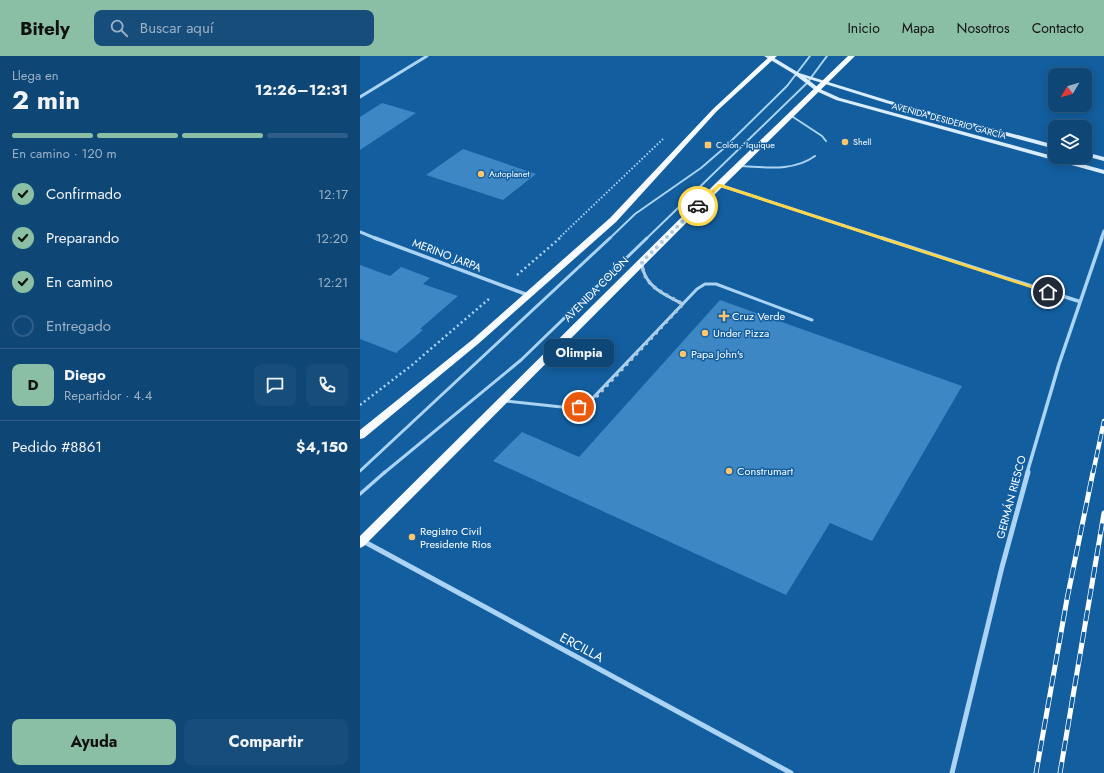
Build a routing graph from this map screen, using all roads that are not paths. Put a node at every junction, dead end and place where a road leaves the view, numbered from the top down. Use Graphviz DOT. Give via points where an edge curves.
graph roads {
  1 [pos="427,56"];
  2 [pos="810,56"];
  3 [pos="827,56"];
  4 [pos="852,56"];
  5 [pos="771,57"];
  6 [pos="796,74"];
  7 [pos="812,78"];
  8 [pos="827,82"];
  9 [pos="807,83"];
  10 [pos="818,90"];
  11 [pos="360,97"];
  12 [pos="790,116"];
  13 [pos="968,124"];
  14 [pos="960,133"];
  15 [pos="826,141"];
  16 [pos="1048,144"];
  17 [pos="815,156"];
  18 [pos="1092,156"];
  19 [pos="1104,159"];
  20 [pos="739,166"];
  21 [pos="1104,172"];
  22 [pos="719,185"];
  23 [pos="1104,231"];
  24 [pos="360,232"];
  25 [pos="642,262"];
  26 [pos="528,295"];
  27 [pos="1078,302"];
  28 [pos="683,304"];
  29 [pos="812,320"];
  30 [pos="503,401"];
  31 [pos="360,435"];
  32 [pos="360,471"];
  33 [pos="360,494"];
  34 [pos="361,542"];
  35 [pos="791,773"];
  36 [pos="952,773"];
  1 -- 11 [label="street"];
  2 -- 6 [label="lane"];
  3 -- 7 [label="lane"];
  4 -- 8 [label="main road, AVENIDA COLÓN"];
  5 -- 6 [label="main road, AVENIDA DESIDERIO GARCÍA"];
  5 -- 26 [label="main road" via="715,110 629,205"];
  6 -- 7 [label="main road, AVENIDA DESIDERIO GARCÍA"];
  6 -- 9 [label="main road, AVENIDA DESIDERIO GARCÍA"];
  6 -- 32 [label="lane" via="760,114 723,149 701,168 635,214"];
  7 -- 8 [label="main road, AVENIDA DESIDERIO GARCÍA"];
  7 -- 9 [label="lane"];
  8 -- 10 [label="main road, AVENIDA COLÓN"];
  8 -- 13 [label="main road, AVENIDA DESIDERIO GARCÍA"];
  9 -- 10 [label="main road, AVENIDA DESIDERIO GARCÍA"];
  9 -- 33 [label="lane" via="504,375 402,456"];
  10 -- 12 [label="main road, AVENIDA COLÓN"];
  10 -- 14 [label="main road, AVENIDA DESIDERIO GARCÍA" via="853,104"];
  12 -- 15 [label="lane"];
  12 -- 20 [label="main road, AVENIDA COLÓN"];
  13 -- 14 [label="main road"];
  13 -- 16 [label="main road, AVENIDA DESIDERIO GARCÍA"];
  14 -- 21 [label="main road, AVENIDA DESIDERIO GARCÍA"];
  17 -- 20 [label="lane" via="806,164 796,166"];
  18 -- 19 [label="main road"];
  20 -- 22 [label="main road, AVENIDA COLÓN"];
  22 -- 25 [label="main road, AVENIDA COLÓN"];
  22 -- 27 [label="street"];
  23 -- 27 [label="street, GERMÁN RIESCO"];
  24 -- 26 [label="street, MERINO JARPA"];
  25 -- 28 [label="lane" via="644,275 650,285"];
  25 -- 30 [label="main road, AVENIDA COLÓN"];
  26 -- 31 [label="main road" via="475,342"];
  27 -- 36 [label="street, GERMÁN RIESCO" via="1015,515"];
  28 -- 29 [label="lane" via="701,286 716,284"];
  28 -- 30 [label="lane" via="588,403 571,408"];
  30 -- 34 [label="main road, AVENIDA COLÓN"];
  34 -- 35 [label="street, ERCILLA"];
}
